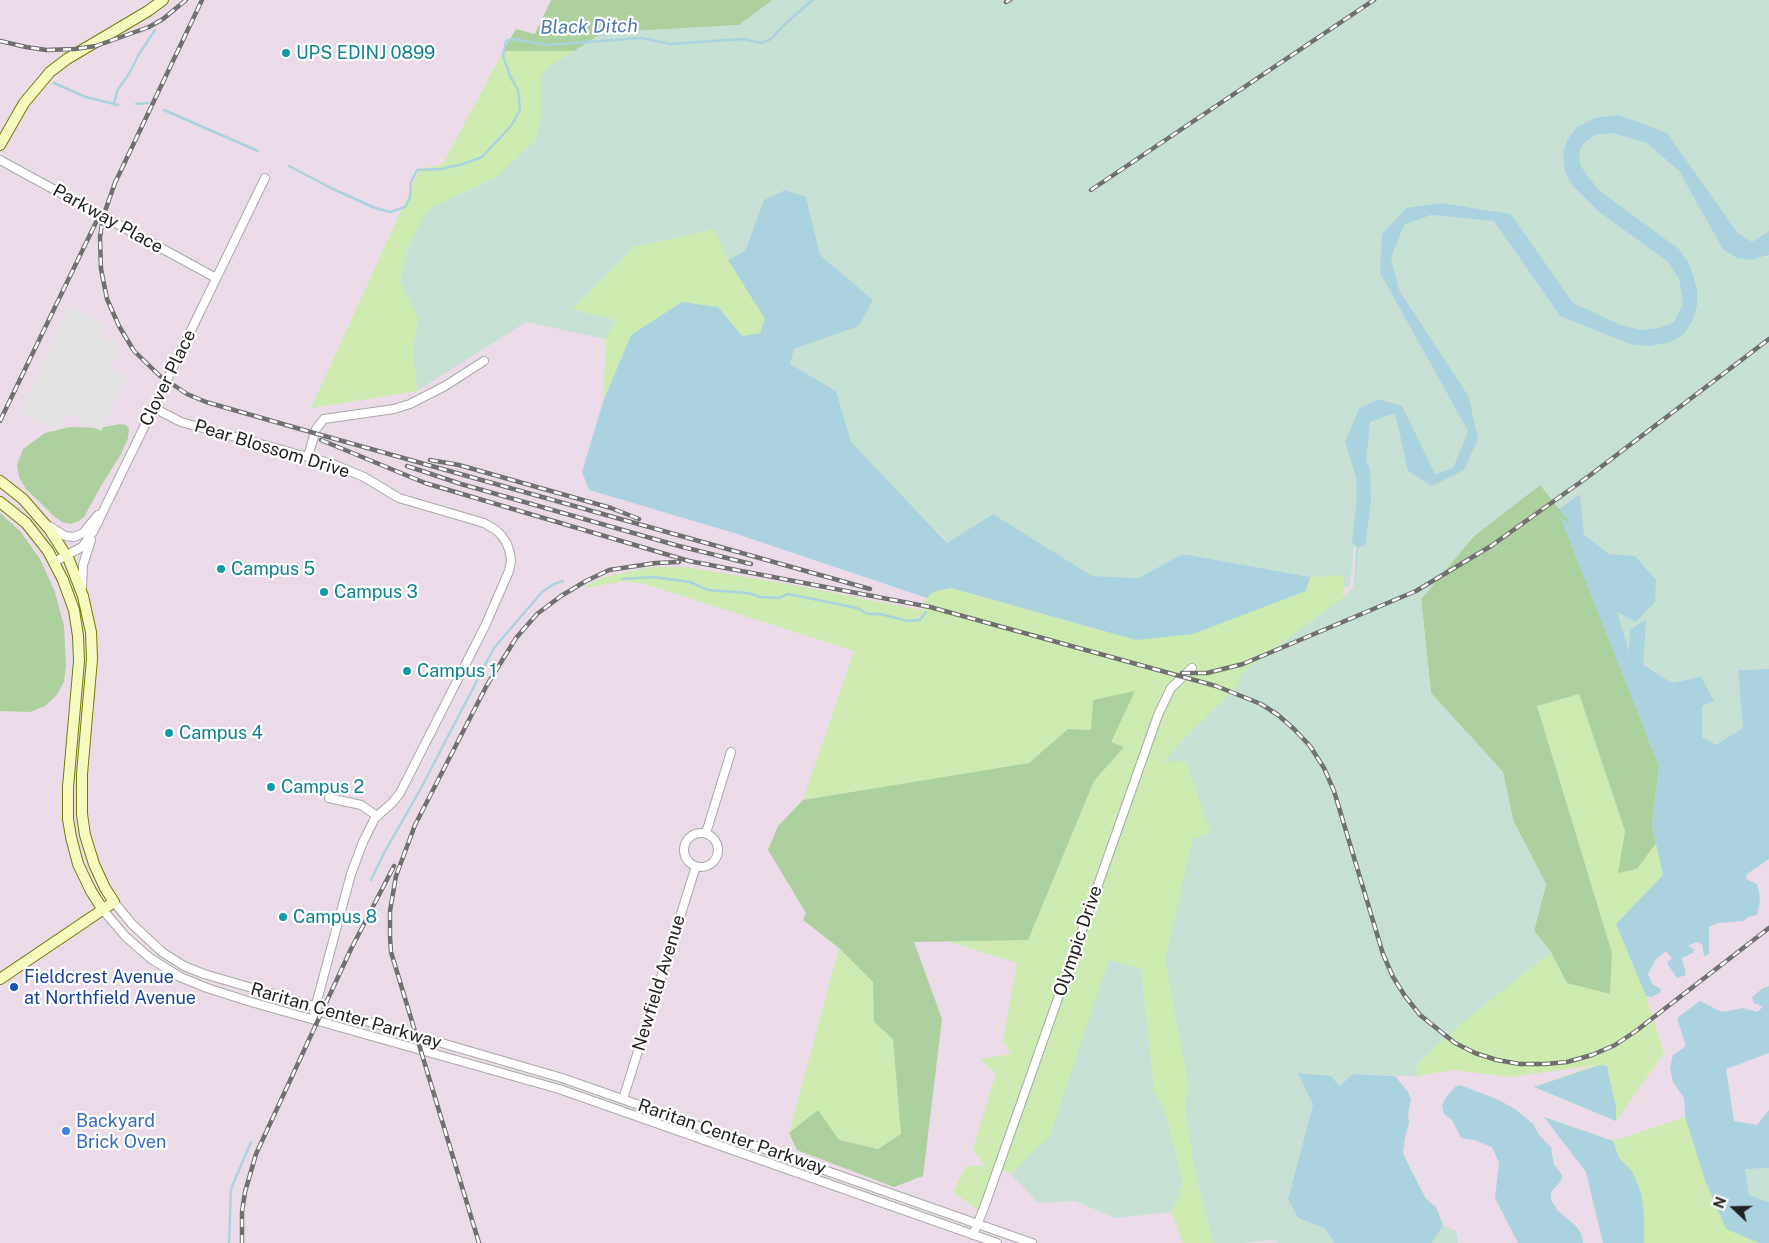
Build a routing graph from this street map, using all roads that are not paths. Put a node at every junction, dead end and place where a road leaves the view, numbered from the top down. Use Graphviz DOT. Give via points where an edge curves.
graph roads {
  1 [pos="163,0"];
  2 [pos="0,145"];
  3 [pos="0,160"];
  4 [pos="265,178"];
  5 [pos="216,278"];
  6 [pos="484,361"];
  7 [pos="154,408"];
  8 [pos="308,456"];
  9 [pos="0,481"];
  10 [pos="113,493"];
  11 [pos="0,502"];
  12 [pos="46,524"];
  13 [pos="96,528"];
  14 [pos="66,556"];
  15 [pos="54,562"];
  16 [pos="83,596"];
  17 [pos="1192,668"];
  18 [pos="731,752"];
  19 [pos="329,798"];
  20 [pos="377,816"];
  21 [pos="706,833"];
  22 [pos="696,866"];
  23 [pos="114,902"];
  24 [pos="103,910"];
  25 [pos="0,978"];
  26 [pos="315,1007"];
  27 [pos="312,1019"];
  28 [pos="623,1099"];
  29 [pos="978,1224"];
  30 [pos="972,1235"];
  31 [pos="984,1241"];
  32 [pos="997,1243"];
  33 [pos="1032,1243"];
  1 -- 2 [label="street" via="50,72 24,103"];
  3 -- 5 [label="street, Parkway Place"];
  4 -- 5 [label="street, Clover Place"];
  5 -- 7 [label="street, Clover Place"];
  6 -- 8 [label="street" via="410,404 324,419 315,431"];
  7 -- 8 [label="street, Pear Blossom Drive" via="181,422"];
  7 -- 10 [label="street, Clover Place"];
  8 -- 20 [label="street, Pear Blossom Drive" via="364,477 398,498 488,525 505,540 510,553 508,571 485,626 400,793"];
  9 -- 12 [label="street, Raritan Center Parkway" via="23,499"];
  10 -- 12 [label="street" via="92,524 77,536 64,536"];
  10 -- 13 [label="street, Clover Place"];
  11 -- 15 [label="street, Raritan Center Parkway" via="28,526"];
  12 -- 14 [label="street, Raritan Center Parkway"];
  13 -- 14 [label="street, Clover Place" via="86,544"];
  13 -- 16 [label="street" via="82,570"];
  14 -- 15 [label="street, Clover Place"];
  14 -- 16 [label="street, Raritan Center Parkway"];
  15 -- 24 [label="street, Raritan Center Parkway" via="72,604 79,649 67,793 69,826 82,874"];
  16 -- 23 [label="street, Raritan Center Parkway" via="92,660 81,787 82,814 94,864"];
  17 -- 29 [label="street, Olympic Drive" via="1171,688 1158,715"];
  18 -- 21 [label="street"];
  19 -- 20 [label="street" via="361,805"];
  20 -- 26 [label="street" via="353,869"];
  21 -- 22 [label="street" via="693,834 684,844 686,858"];
  21 -- 22 [label="street" via="716,841 717,856 709,865"];
  22 -- 28 [label="street, Newfield Avenue"];
  23 -- 24 [label="street"];
  23 -- 26 [label="street, Raritan Center Parkway" via="152,943 184,966"];
  24 -- 25 [label="street"];
  24 -- 27 [label="street, Raritan Center Parkway" via="144,954 180,977 226,995"];
  26 -- 27 [label="street"];
  26 -- 28 [label="street, Raritan Center Parkway" via="545,1073"];
  27 -- 30 [label="street, Raritan Center Parkway" via="558,1089"];
  28 -- 29 [label="street, Raritan Center Parkway"];
  29 -- 30 [label="street, Olympic Drive"];
  29 -- 31 [label="street"];
  29 -- 33 [label="street, Raritan Center Parkway"];
  30 -- 31 [label="street, Raritan Center Parkway"];
  31 -- 32 [label="street, Raritan Center Parkway"];
}
